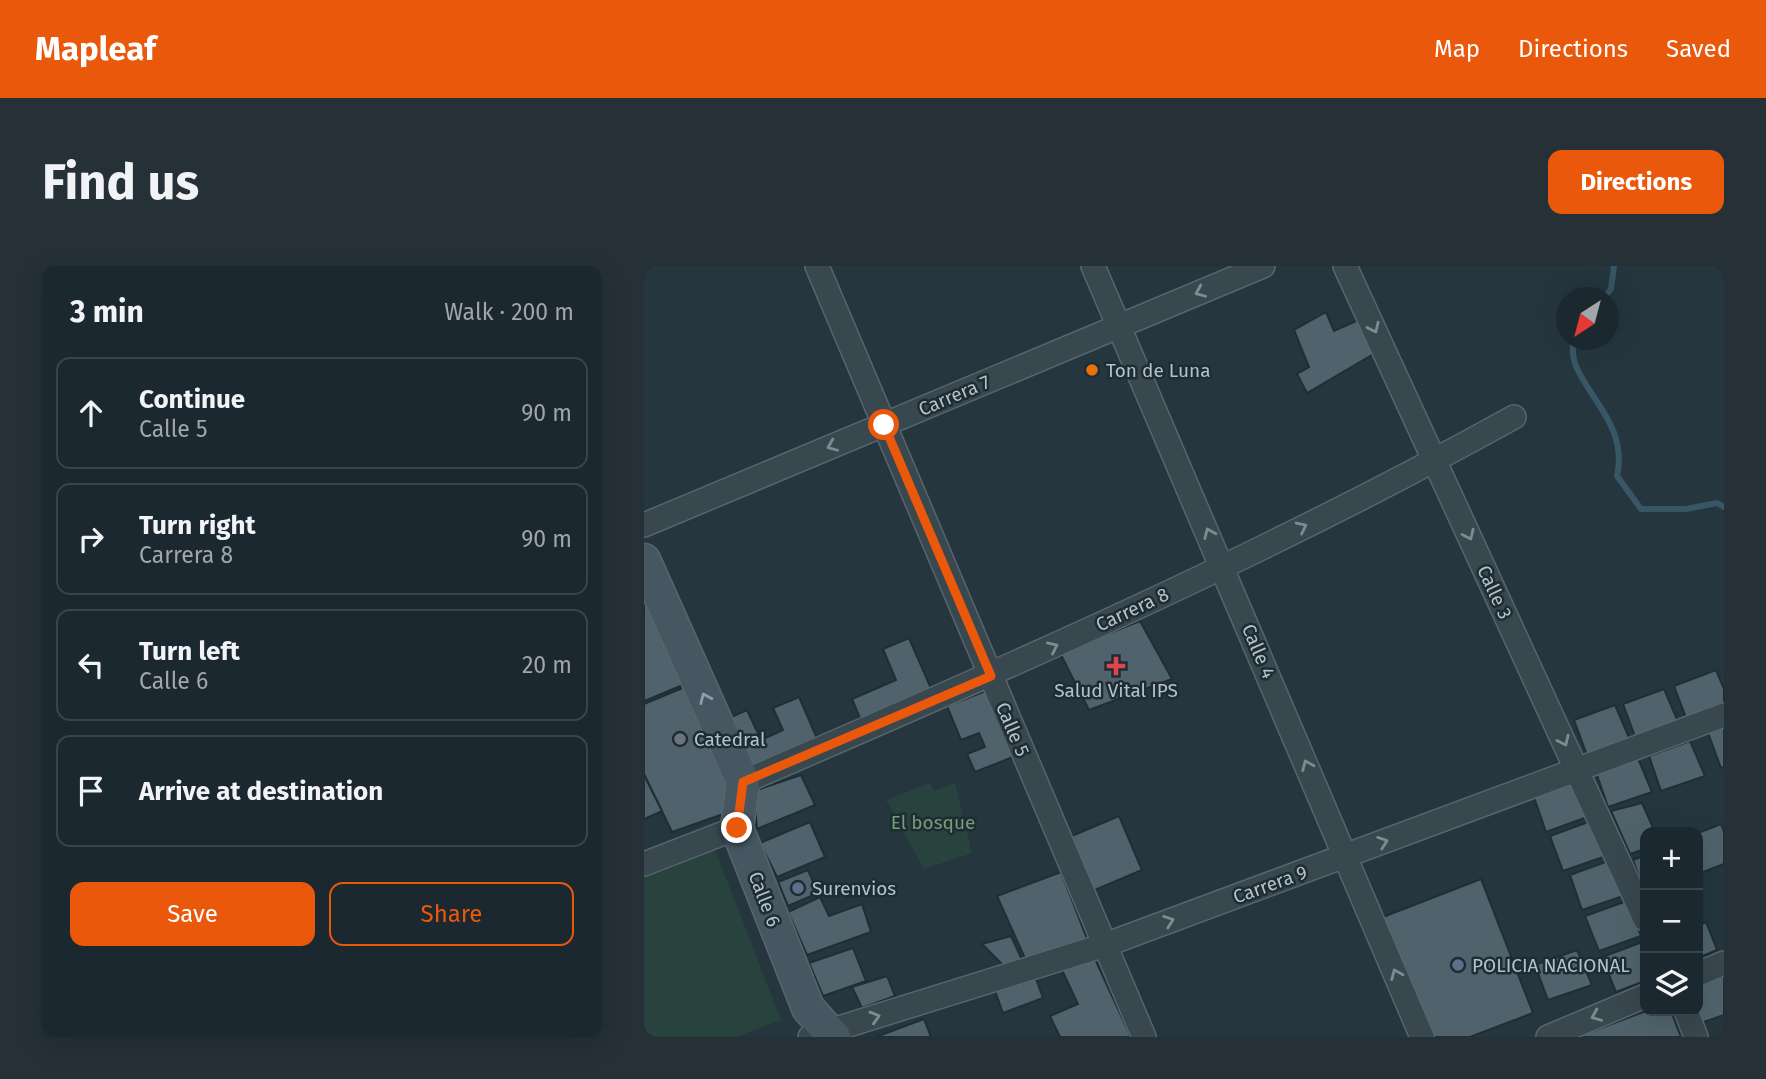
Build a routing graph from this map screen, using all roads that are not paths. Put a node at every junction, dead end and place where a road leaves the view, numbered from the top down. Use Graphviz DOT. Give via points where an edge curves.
graph roads {
  1 [pos="817,266"];
  2 [pos="1093,266"];
  3 [pos="1263,266"];
  4 [pos="1345,266"];
  5 [pos="1118,327"];
  6 [pos="1514,417"];
  7 [pos="884,425"];
  8 [pos="1435,461"];
  9 [pos="644,525"];
  10 [pos="644,560"];
  11 [pos="1223,565"];
  12 [pos="991,676"];
  13 [pos="1724,715"];
  14 [pos="1577,769"];
  15 [pos="743,782"];
  16 [pos="737,828"];
  17 [pos="1346,855"];
  18 [pos="644,864"];
  19 [pos="1640,908"];
  20 [pos="1105,944"];
  21 [pos="1724,963"];
  22 [pos="1703,972"];
  23 [pos="1640,998"];
  24 [pos="1688,1016"];
  25 [pos="825,1035"];
  26 [pos="1144,1037"];
  27 [pos="1422,1037"];
  28 [pos="1548,1037"];
  29 [pos="1696,1037"];
  1 -- 7 [label="street, Calle 5"];
  2 -- 5 [label="street, Calle 4"];
  3 -- 5 [label="street, Carrera 7, one-way"];
  4 -- 8 [label="street, Calle 3, one-way"];
  5 -- 7 [label="street, Carrera 7"];
  11 -- 5 [label="street, Calle 4, one-way"];
  6 -- 8 [label="street, Carrera 8"];
  7 -- 9 [label="street, Carrera 7, one-way"];
  7 -- 12 [label="street, Calle 5"];
  11 -- 8 [label="street, Carrera 8, one-way"];
  8 -- 14 [label="street, Calle 3, one-way"];
  15 -- 10 [label="street, one-way"];
  12 -- 11 [label="street, Carrera 8, one-way"];
  17 -- 11 [label="street, Calle 4, one-way"];
  12 -- 15 [label="street, Carrera 8"];
  12 -- 20 [label="street, Calle 5"];
  13 -- 14 [label="street, Carrera 9"];
  17 -- 14 [label="street, Carrera 9, one-way"];
  14 -- 19 [label="street, Calle 3"];
  15 -- 16 [label="street, Calle 6"];
  16 -- 18 [label="street"];
  16 -- 25 [label="street, Calle 6" via="808,1008"];
  20 -- 17 [label="street, Carrera 9, one-way"];
  27 -- 17 [label="street, Calle 4, one-way"];
  25 -- 20 [label="street, Carrera 9, one-way"];
  20 -- 26 [label="street, Calle 5"];
  21 -- 22 [label="street"];
  23 -- 28 [label="street, one-way"];
  24 -- 29 [label="street"];
}
